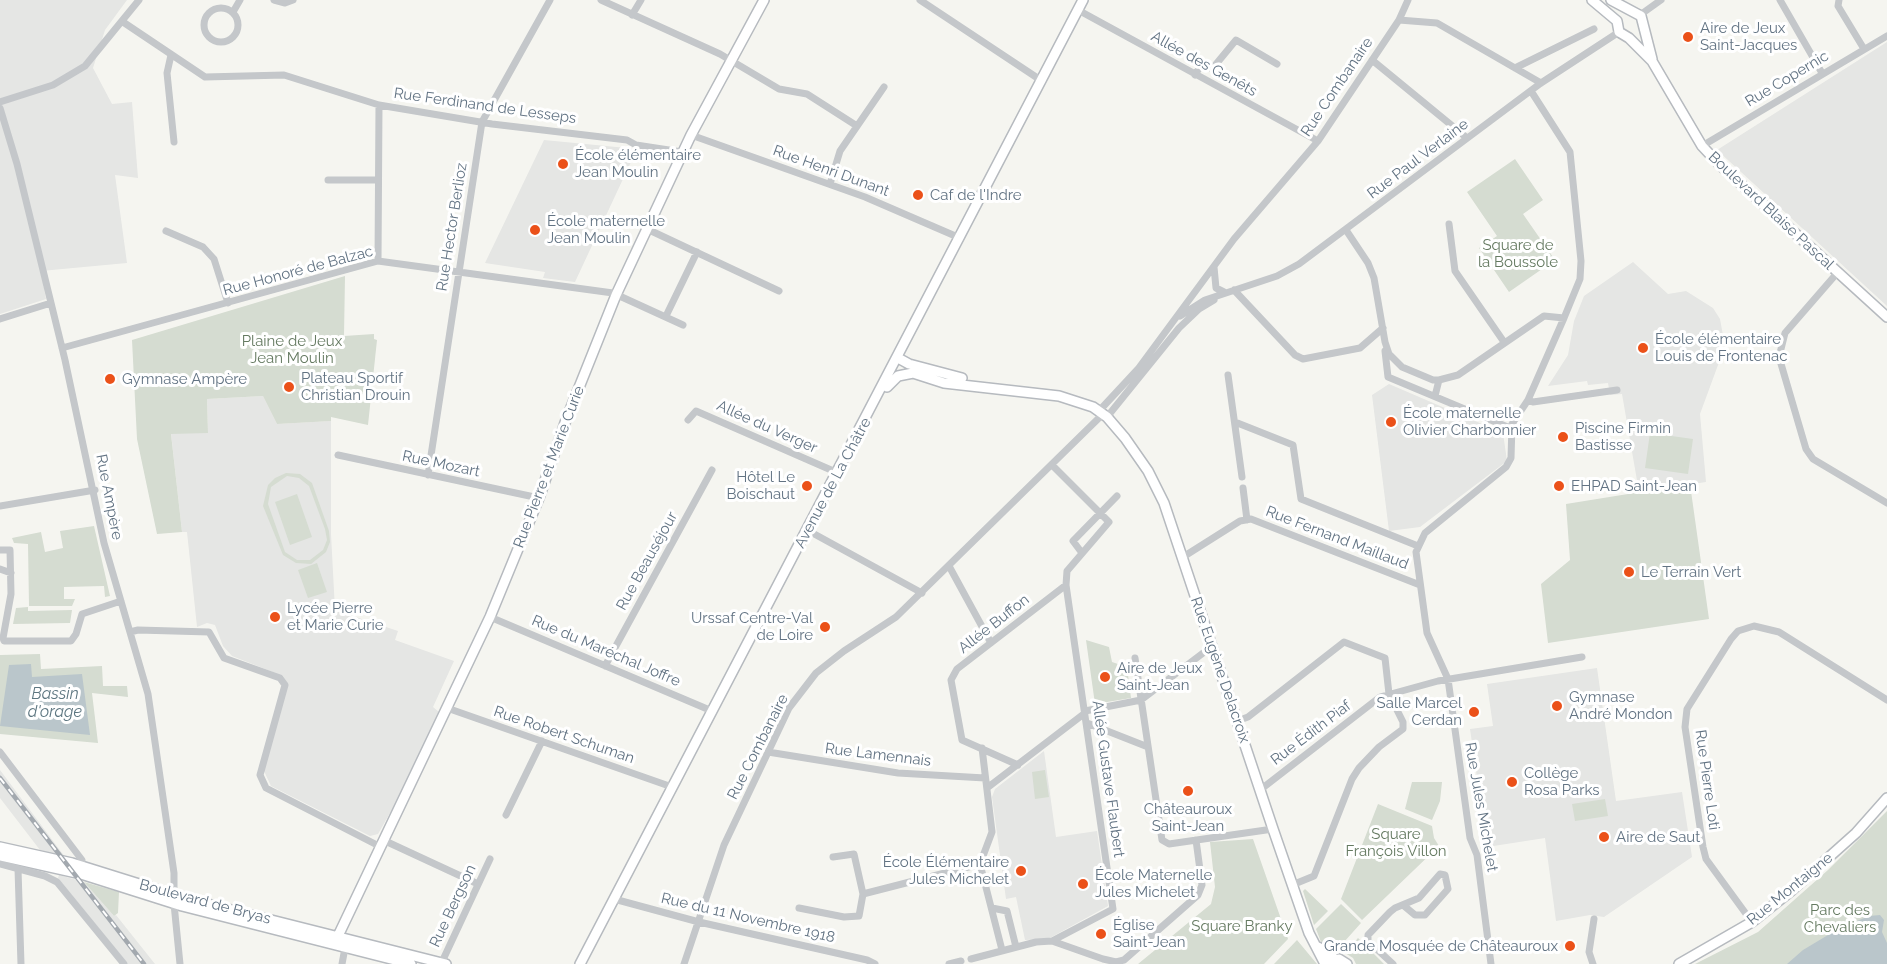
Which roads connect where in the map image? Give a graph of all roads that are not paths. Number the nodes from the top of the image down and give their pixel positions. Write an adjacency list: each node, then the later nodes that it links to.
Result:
1 (139, 0): 24 (street)
2 (240, 0): 19 (street)
3 (274, 0): 4 (street)
4 (293, 0)
5 (550, 0): 46 (street, Rue Hector Berlioz)
6 (601, 0): 20 (street)
7 (641, 0): 20 (street)
8 (764, 0): 32 (street, Rue Pierre et Marie Curie)
9 (920, 0): 39 (street)
10 (1083, 0): 17 (street, Avenue de La Châtre)
11 (1408, 0): 22 (street, Rue Combanaire)
12 (1592, 0): 23 (street)
13 (1611, 0): 18 (street)
14 (1661, 0): 21 (street)
15 (1780, 0): 37 (street)
16 (1839, 0): 30 (street)
17 (1078, 10): 38 (street, Allée des Genêts); 39 (street, Avenue de La Châtre)
18 (1629, 10): 21 (street); 23 (street)
19 (232, 12): 19 (street)
20 (633, 15): 32 (street)
21 (1640, 15): 26 (street, Boulevard Blaise Pascal)
22 (1399, 20): 33 (street, Rue Combanaire); 36 (street)
23 (1617, 21): 27 (street)
24 (123, 22): 31 (street, Rue Ferdinand de Lesseps); 43 (street)
25 (1594, 28): 36 (street)
26 (1643, 28): 29 (street); 34 (street, Boulevard Blaise Pascal)
27 (1619, 32): 29 (street, Boulevard Blaise Pascal); 40 (street, Rue Paul Verlaine)
28 (1887, 36): 30 (street, Rue Copernic)
29 (1629, 38): 34 (street, Boulevard Blaise Pascal)
30 (1864, 49): 37 (street, Rue Copernic)
31 (171, 55): 44 (street, Rue Ferdinand de Lesseps); 51 (street)
32 (729, 60): 47 (street); 48 (street, Rue Pierre et Marie Curie)
33 (1372, 60): 49 (street); 50 (street, Rue Combanaire)
34 (1652, 61): 52 (street, Boulevard Blaise Pascal)
35 (1277, 64): 38 (street)
36 (1515, 68): 40 (street)
37 (1822, 73): 52 (street, Rue Copernic)
38 (1194, 75): 50 (street, Allée des Genêts)
39 (1042, 81): 61 (street, Avenue de La Châtre)
40 (1541, 83): 42 (street, Rue Paul Verlaine)
41 (884, 87): 47 (street)
42 (1531, 91): 49 (street, Rue Paul Verlaine); 74 (street)
43 (0, 102)
44 (379, 105): 46 (street, Rue Ferdinand de Lesseps); 55 (street)
45 (0, 108): 70 (street, Rue Ampère)
46 (482, 122): 53 (street, Rue Ferdinand de Lesseps); 65 (street, Rue Hector Berlioz)
47 (857, 126): 56 (street)
48 (691, 135): 53 (street, Rue Pierre et Marie Curie); 56 (street, Rue Henri Dunant)
49 (1467, 138): 59 (street, Rue Paul Verlaine)
50 (1318, 141): 64 (street, Rue Combanaire)
51 (174, 142)
52 (1702, 146): 66 (street, Boulevard Blaise Pascal)
53 (682, 152): 58 (street, Rue Pierre et Marie Curie)
54 (328, 180): 55 (street)
55 (378, 180): 63 (street)
56 (830, 184): 61 (street, Rue Henri Dunant)
57 (1449, 224): 80 (street)
58 (647, 229): 62 (street); 69 (street, Rue Pierre et Marie Curie)
59 (1346, 230): 68 (street, Rue Paul Verlaine); 78 (street)
60 (166, 231): 71 (street)
61 (960, 238): 81 (street, Avenue de La Châtre)
62 (698, 252): 67 (street); 72 (street)
63 (378, 261): 65 (street, Rue Honoré de Balzac); 71 (street, Rue Honoré de Balzac)
64 (1214, 266): 68 (street); 76 (street, Rue Combanaire)
65 (458, 272): 69 (street, Rue Honoré de Balzac); 101 (street, Rue Hector Berlioz)
66 (1838, 272): 73 (street, Boulevard Blaise Pascal); 107 (street)
67 (779, 291)
68 (1230, 291): 76 (street, Rue Combanaire); 78 (street); 93 (street, Rue Combanaire)
69 (616, 295): 72 (street, Rue Honoré de Balzac); 106 (street, Rue Pierre et Marie Curie)
70 (51, 303): 75 (street); 82 (street, Rue Ampère)
71 (228, 303): 82 (street, Rue Honoré de Balzac)
72 (666, 316): 77 (street, Rue Honoré de Balzac)
73 (1887, 317)
74 (1564, 318): 80 (street); 91 (street)
75 (0, 319)
76 (1173, 321): 93 (street, Rue Combanaire)
77 (683, 325)
78 (1383, 328): 79 (street)
79 (1385, 342): 87 (street); 90 (street)
80 (1504, 342): 87 (street)
81 (904, 345): 83 (street, Avenue de La Châtre); 84 (street)
82 (62, 348): 104 (street, Rue Ampère)
83 (898, 358): 84 (street); 88 (street, Avenue de La Châtre)
84 (912, 364): 85 (street); 92 (street)
85 (916, 374): 88 (street); 92 (street)
86 (1228, 375): 95 (street)
87 (1439, 380): 90 (street)
88 (882, 389): 100 (street, Avenue de La Châtre)
89 (1617, 390): 91 (street)
90 (1435, 396): 96 (street)
91 (1528, 400): 96 (street)
92 (1085, 404): 93 (street)
93 (1103, 414): 98 (street, Rue Combanaire); 115 (street, Rue Eugène Delacroix)
94 (688, 420): 100 (street, Allée du Verger)
95 (1235, 422): 102 (street); 112 (street)
96 (1510, 428): 112 (street)
97 (338, 455): 101 (street, Rue Mozart)
98 (1052, 465): 109 (street); 116 (street, Rue Combanaire)
99 (712, 470): 129 (street, Rue Beauséjour)
100 (838, 473): 111 (street, Avenue de La Châtre)
101 (428, 475): 106 (street, Rue Mozart)
102 (1242, 477)
103 (1243, 488): 110 (street)
104 (95, 490): 108 (street); 122 (street, Rue Ampère)
105 (1117, 496): 109 (street)
106 (539, 498): 123 (street, Rue Pierre et Marie Curie)
107 (1887, 503)
108 (0, 506)
109 (1100, 511): 114 (street); 114 (street)
110 (1247, 520): 115 (street, Rue Fernand Maillaud); 120 (street, Rue Fernand Maillaud)
111 (807, 530): 121 (street); 135 (street, Avenue de La Châtre)
112 (1418, 546): 120 (street, Rue Jules Michelet)
113 (0, 550): 118 (street)
114 (1082, 554): 119 (street)
115 (1183, 557): 126 (street, Rue Eugène Delacroix)
116 (950, 566): 121 (street, Rue Combanaire); 125 (street)
117 (0, 569): 118 (street)
118 (11, 573): 122 (street)
119 (1066, 585): 125 (street, Allée Buffon); 136 (street, Allée Gustave Flaubert)
120 (1420, 585): 130 (street, Rue Jules Michelet)
121 (922, 593): 143 (street, Rue Combanaire)
122 (120, 601): 124 (street, Rue Ampère)
123 (490, 617): 129 (street, Rue du Maréchal Joffre); 134 (street, Rue Pierre et Marie Curie)
124 (130, 632): 153 (street); 165 (street, Rue Ampère)
125 (991, 643): 141 (street, Allée Buffon)
126 (1211, 647): 132 (street); 137 (street, Rue Eugène Delacroix)
127 (1582, 657): 130 (street, Rue Édith Piaf)
128 (1135, 658): 132 (street)
129 (605, 666): 135 (street, Rue du Maréchal Joffre)
130 (1448, 679): 131 (street, Rue Édith Piaf); 193 (street, Rue Jules Michelet)
131 (1389, 694): 137 (street); 148 (street, Rue Édith Piaf); 163 (street)
132 (1141, 700): 136 (street); 140 (street)
133 (1887, 700): 172 (street, Rue Pierre Loti)
134 (447, 708): 139 (street, Rue Robert Schuman); 153 (street, Rue Pierre et Marie Curie)
135 (712, 711): 146 (street, Avenue de La Châtre)
136 (1085, 712): 138 (street, Allée Gustave Flaubert); 144 (street)
137 (1237, 721): 148 (street, Rue Eugène Delacroix)
138 (1087, 723): 140 (street); 174 (street, Allée Gustave Flaubert)
139 (542, 741): 146 (street, Rue Robert Schuman); 150 (street)
140 (1148, 747): 152 (street)
141 (982, 748): 144 (street); 145 (street)
142 (0, 752): 160 (street)
143 (768, 752): 145 (street, Rue Lamennais); 171 (street, Rue Combanaire)
144 (1018, 765): 147 (street)
145 (985, 778): 147 (street)
146 (672, 787): 166 (street, Avenue de La Châtre)
147 (987, 788): 159 (street)
148 (1260, 790): 151 (street, Rue Eugène Delacroix)
149 (1887, 798): 172 (street, Rue Montaigne)
150 (506, 815)
151 (1273, 829): 152 (street); 163 (street, Rue Eugène Delacroix)
152 (1196, 840): 174 (street)
153 (381, 843): 162 (street); 173 (street, Rue Pierre et Marie Curie)
154 (0, 847): 160 (street)
155 (0, 856): 160 (street)
156 (833, 857): 164 (street)
157 (490, 859): 162 (street, Rue Bergson)
158 (0, 864): 161 (street)
159 (980, 864): 164 (street); 169 (street)
160 (78, 868): 165 (street, Boulevard de Bryas)
161 (18, 869): 181 (street); 182 (street)
162 (478, 884): 186 (street, Rue Bergson)
163 (1292, 885): 180 (street, Rue Eugène Delacroix)
164 (863, 894): 168 (street)
165 (174, 899): 173 (street, Boulevard de Bryas); 176 (street, Boulevard de Bryas); 183 (street, Rue Ampère)
166 (614, 899): 171 (street, Rue du 11 Novembre 1918); 187 (street, Avenue de La Châtre)
167 (1403, 905): 167 (street); 192 (street)
168 (800, 908)
169 (992, 908): 175 (street); 177 (street)
170 (1594, 919): 194 (street)
171 (699, 922): 188 (street, Rue Combanaire); 189 (street, Rue du 11 Novembre 1918)
172 (1752, 922): 195 (street, Rue Montaigne)
173 (338, 936): 176 (street); 186 (street, Boulevard de Bryas)
174 (1052, 942): 175 (street)
175 (1016, 947): 177 (street)
176 (345, 948): 184 (street); 185 (street, Boulevard de Bryas)
177 (1002, 950): 178 (street)
178 (971, 959)
179 (961, 961): 190 (street)
180 (1329, 962): 191 (street)
181 (21, 964)
182 (124, 964)
183 (180, 964)
184 (342, 964)
185 (411, 964)
186 (443, 964)
187 (580, 964)
188 (684, 964)
189 (875, 964)
190 (949, 964)
191 (1347, 964)
192 (1393, 964)
193 (1491, 964)
194 (1593, 964)
195 (1679, 964)

